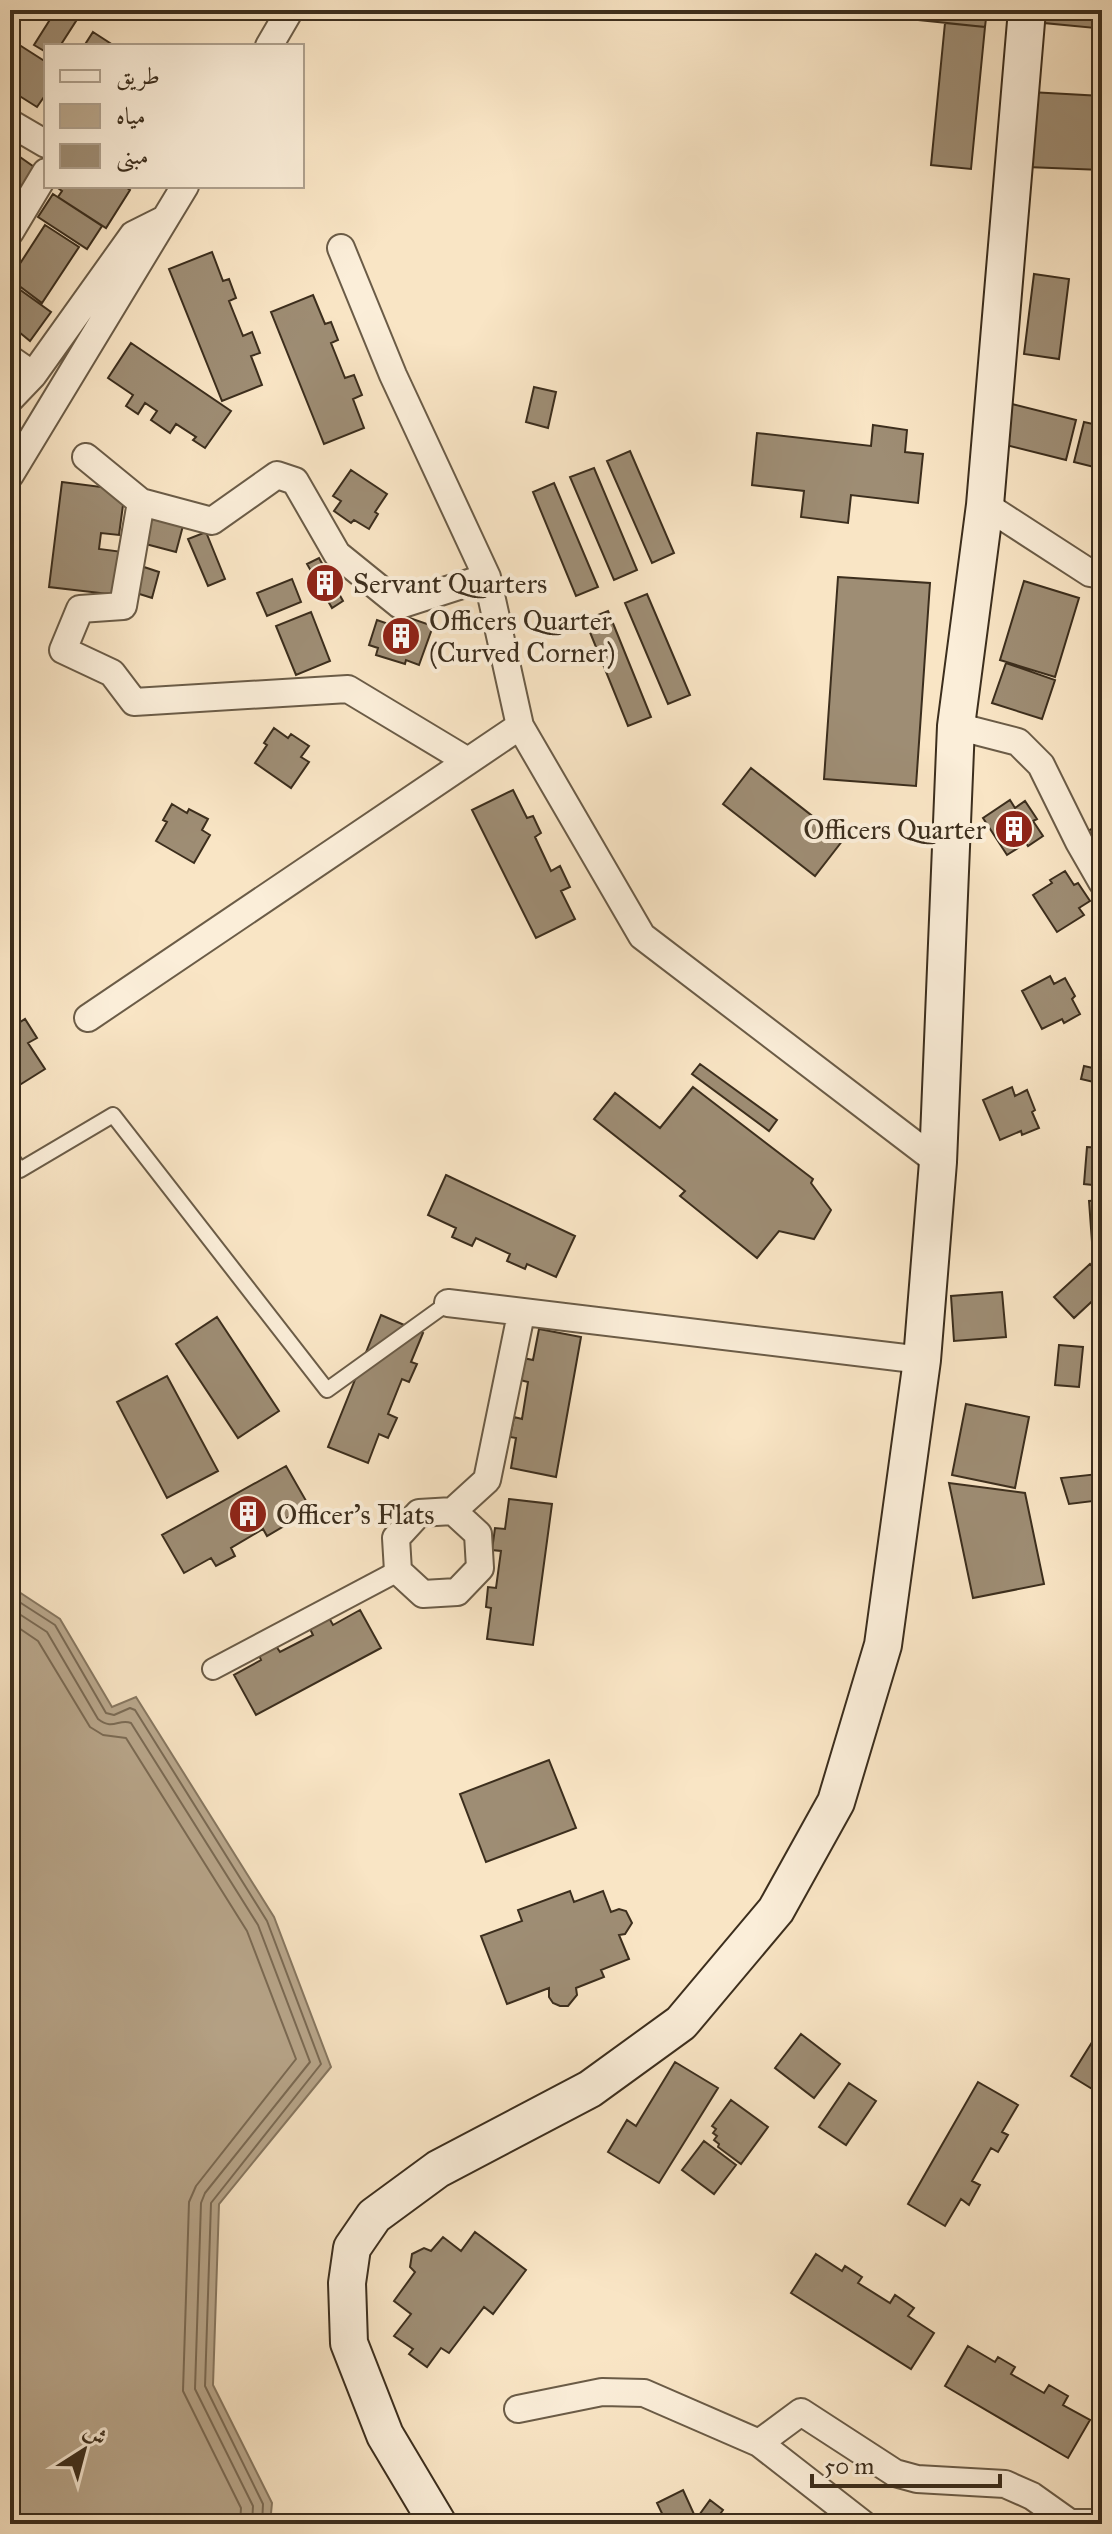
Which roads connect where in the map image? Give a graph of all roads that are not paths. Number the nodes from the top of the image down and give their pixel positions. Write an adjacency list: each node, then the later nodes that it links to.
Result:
1 (290, 10): 3 (street)
2 (1027, 10): 17 (main road)
3 (270, 44)
4 (10, 123): 5 (street)
5 (44, 143)
6 (44, 175): 9 (street)
7 (184, 188): 8 (street)
8 (165, 219): 12 (street); 15 (street)
9 (10, 232)
10 (341, 248): 19 (street)
11 (10, 359): 12 (street)
12 (33, 375): 13 (street)
13 (10, 399)
14 (86, 457): 16 (street)
15 (10, 475)
16 (141, 502): 19 (street); 22 (street)
17 (985, 505): 18 (street); 21 (main road)
18 (1102, 575)
19 (487, 577): 20 (street)
20 (520, 726): 22 (street); 26 (street)
21 (956, 726): 23 (street); 26 (main road)
22 (466, 760): 24 (street)
23 (1102, 882)
24 (88, 1018)
25 (10, 1156): 27 (lane)
26 (938, 1162): 29 (main road)
27 (448, 1303): 28 (street)
28 (521, 1314): 29 (street); 30 (street)
29 (922, 1360): 36 (main road)
30 (453, 1511): 31 (street); 31 (street)
31 (398, 1571): 32 (street)
32 (213, 1669)
33 (518, 2409): 34 (street)
34 (759, 2443): 35 (street); 37 (street)
35 (1102, 2523)
36 (438, 2524)
37 (863, 2524)

